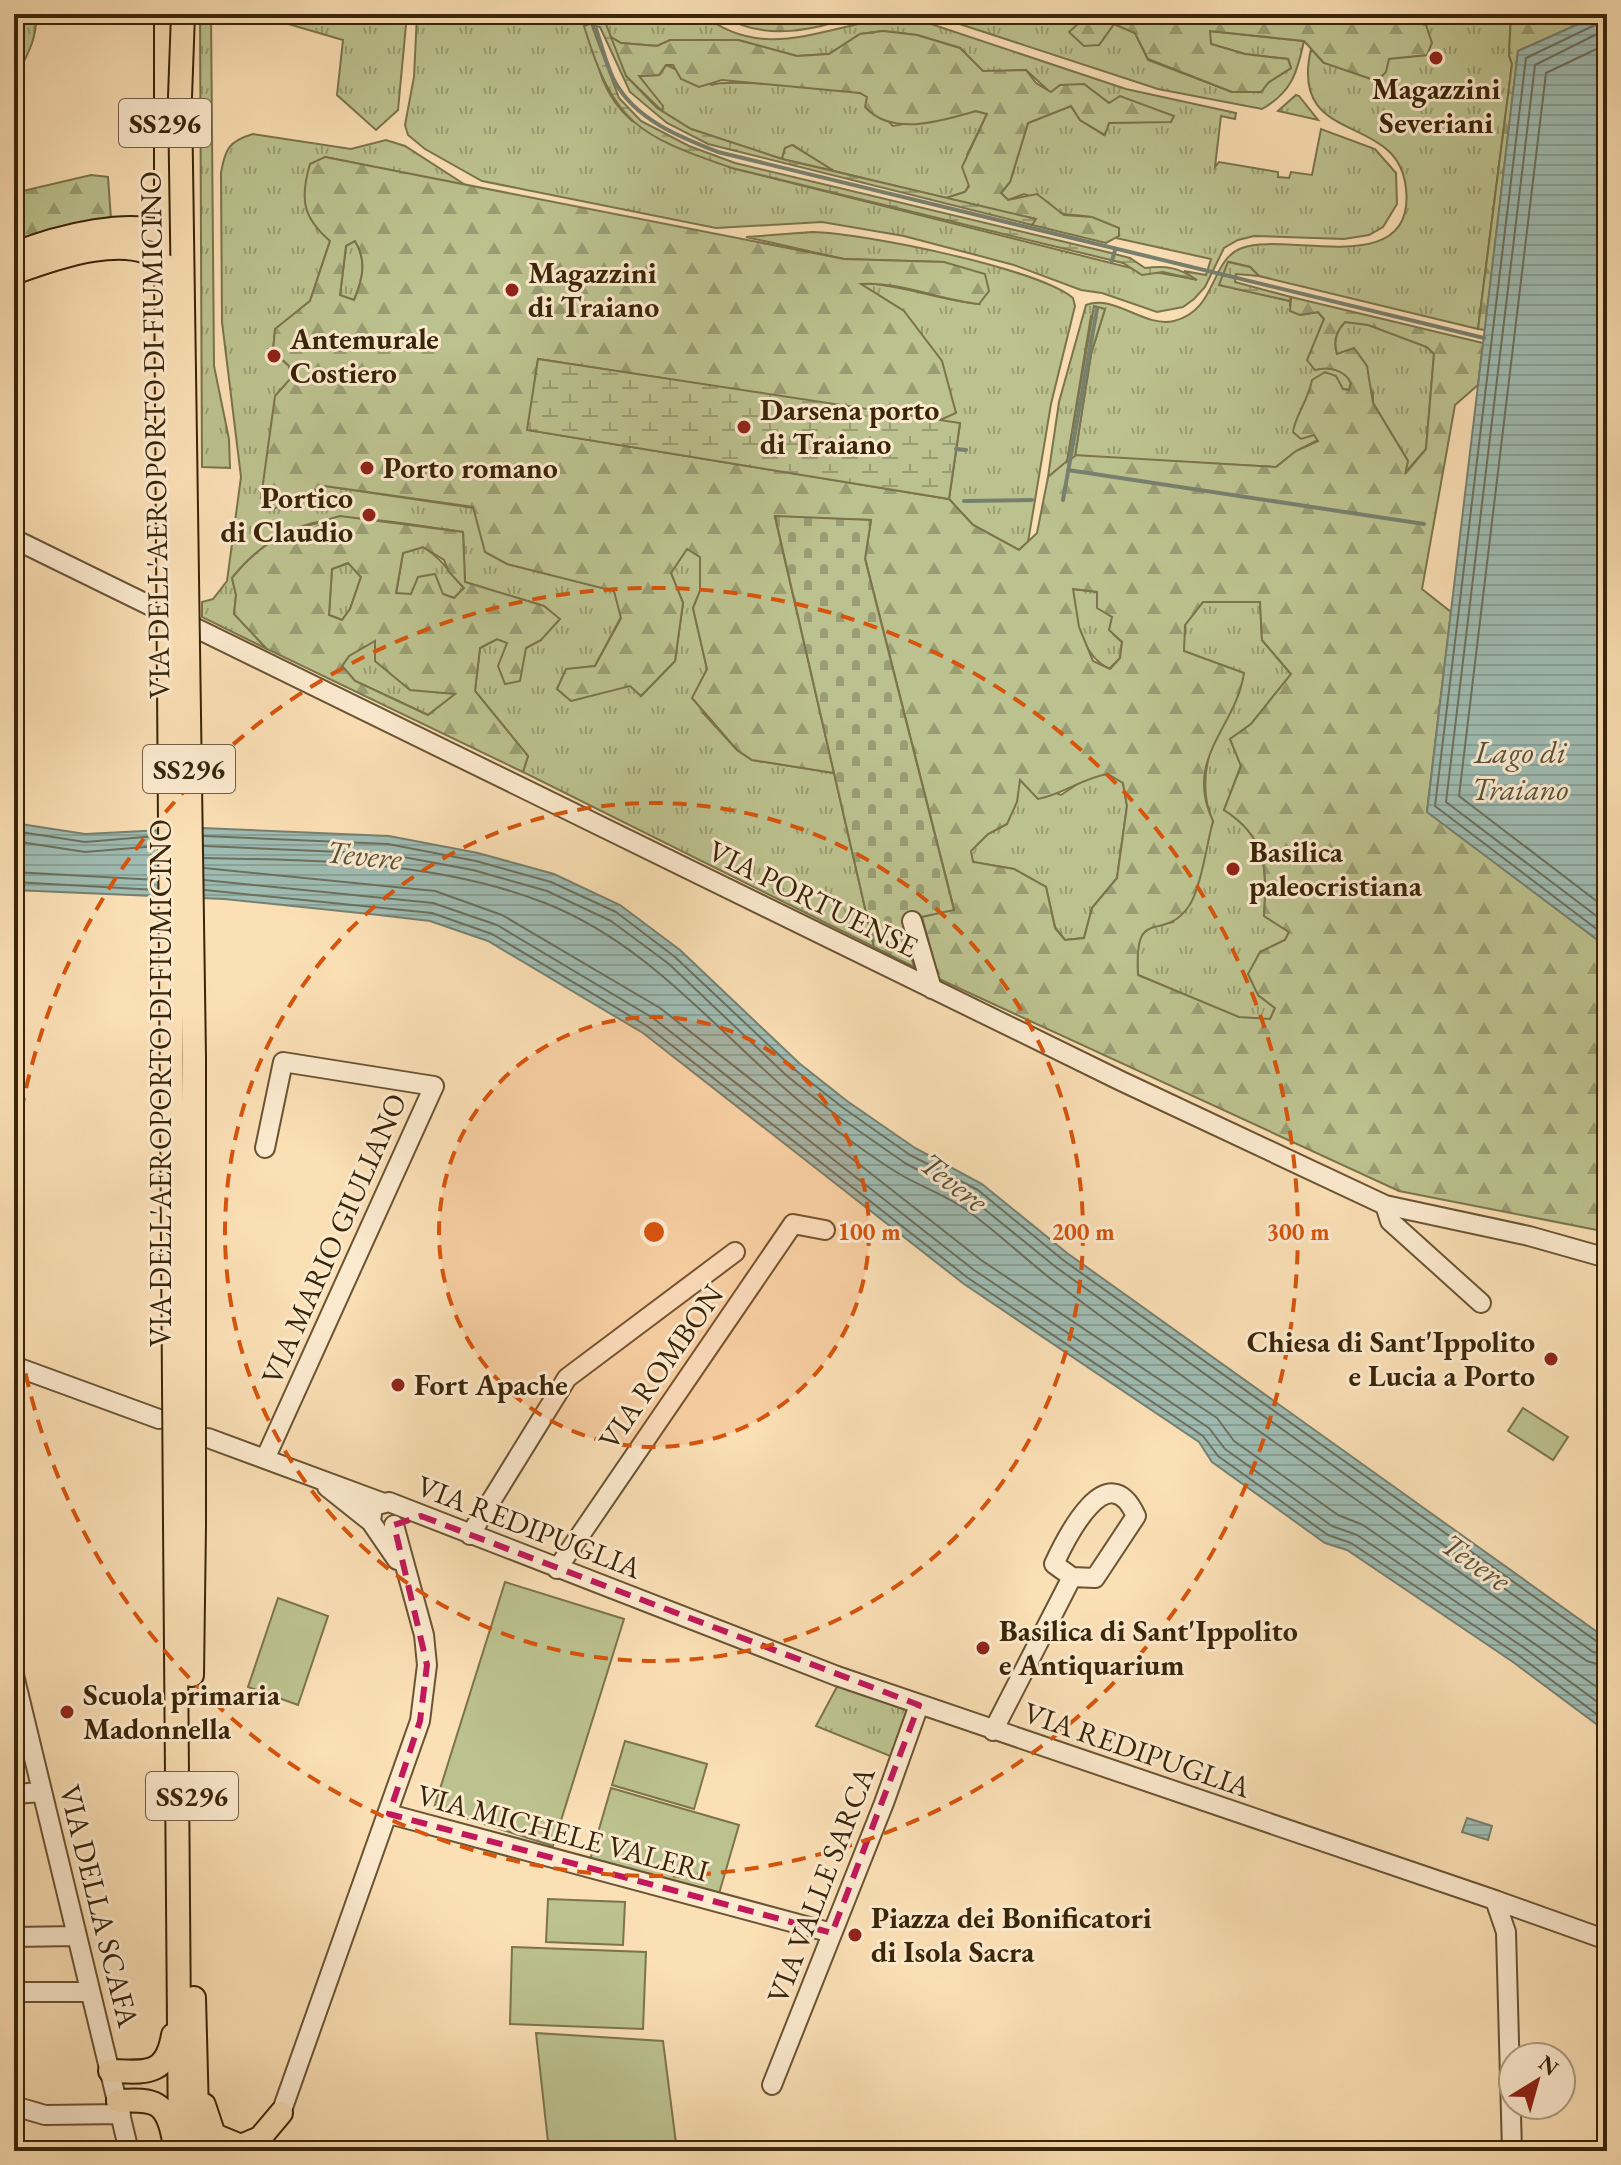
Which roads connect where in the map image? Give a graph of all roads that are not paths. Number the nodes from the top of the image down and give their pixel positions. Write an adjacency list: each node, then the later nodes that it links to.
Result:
1 (166, 14): 3 (main road, VIA DELL'AEROPORTO DI FIUMICINO / SS296)
2 (183, 14): 8 (main road, VIA DELL'AEROPORTO DI FIUMICINO / SS296, bridge)
3 (164, 231): 4 (main road); 6 (main road, VIA DELL'AEROPORTO DI FIUMICINO / SS296); 8 (main road, bridge)
4 (115, 240): 5 (main road); 6 (main road); 7 (main road)
5 (14, 254)
6 (166, 266): 25 (main road, VIA DELL'AEROPORTO DI FIUMICINO / SS296, bridge)
7 (14, 273)
8 (185, 277): 25 (main road, VIA DELL'AEROPORTO DI FIUMICINO / SS296, bridge)
9 (14, 539): 11 (street, VIA PORTUENSE)
10 (912, 921): 11 (street)
11 (932, 989): 13 (street, VIA PORTUENSE)
12 (265, 1148): 21 (street, VIA MARIO GIULIANO)
13 (1385, 1205): 16 (street, VIA PORTUENSE); 17 (street)
14 (825, 1230): 29 (street, VIA ROMBON)
15 (735, 1252): 28 (street)
16 (1607, 1258)
17 (1481, 1303)
18 (14, 1366): 19 (street)
19 (159, 1419)
20 (208, 1438): 21 (street, VIA REDIPUGLIA)
21 (265, 1459): 22 (street, VIA REDIPUGLIA)
22 (313, 1477): 23 (street, VIA REDIPUGLIA); 26 (street)
23 (386, 1503): 24 (street, VIA REDIPUGLIA); 26 (street); 27 (street)
24 (421, 1516): 27 (street); 28 (street, VIA REDIPUGLIA)
25 (185, 1524): 46 (main road, VIA DELL'AEROPORTO DI FIUMICINO / SS296); 47 (main road, VIA DELL'AEROPORTO DI FIUMICINO / SS296)
26 (372, 1524): 27 (street); 30 (street)
27 (395, 1525): 30 (street)
28 (470, 1535): 29 (street, VIA REDIPUGLIA)
29 (557, 1569): 33 (street, VIA REDIPUGLIA)
30 (407, 1576): 38 (street)
31 (1072, 1577): 31 (street); 34 (street)
32 (14, 1675): 35 (street, VIA DELLA SCAFA)
33 (919, 1705): 34 (street, VIA REDIPUGLIA); 40 (street, VIA VALLE SARCA)
34 (993, 1731): 39 (street, VIA REDIPUGLIA)
35 (23, 1750): 36 (street, VIA DELLA SCAFA)
36 (42, 1792): 37 (street); 41 (street, VIA DELLA SCAFA)
37 (14, 1794)
38 (389, 1814): 40 (street, VIA MICHELE VALERI); 52 (street)
39 (1495, 1900): 43 (street, VIA REDIPUGLIA); 57 (street)
40 (832, 1933): 49 (street, VIA VALLE SARCA)
41 (76, 1936): 42 (street); 45 (street, VIA DELLA SCAFA)
42 (14, 1937)
43 (1607, 1940)
44 (14, 1992): 45 (street)
45 (90, 1992): 48 (street, VIA DELLA SCAFA)
46 (179, 1994): 48 (main road); 54 (main road, VIA DELL'AEROPORTO DI FIUMICINO / SS296)
47 (196, 2067): 52 (main road); 55 (main road, VIA DELL'AEROPORTO DI FIUMICINO / SS296)
48 (110, 2071): 51 (street, VIA DELLA SCAFA)
49 (772, 2085)
50 (14, 2106): 51 (street)
51 (119, 2108): 53 (street, VIA DELLA SCAFA); 54 (main road)
52 (281, 2113): 56 (main road)
53 (129, 2151)
54 (178, 2151)
55 (198, 2151)
56 (267, 2151)
57 (1512, 2151)

